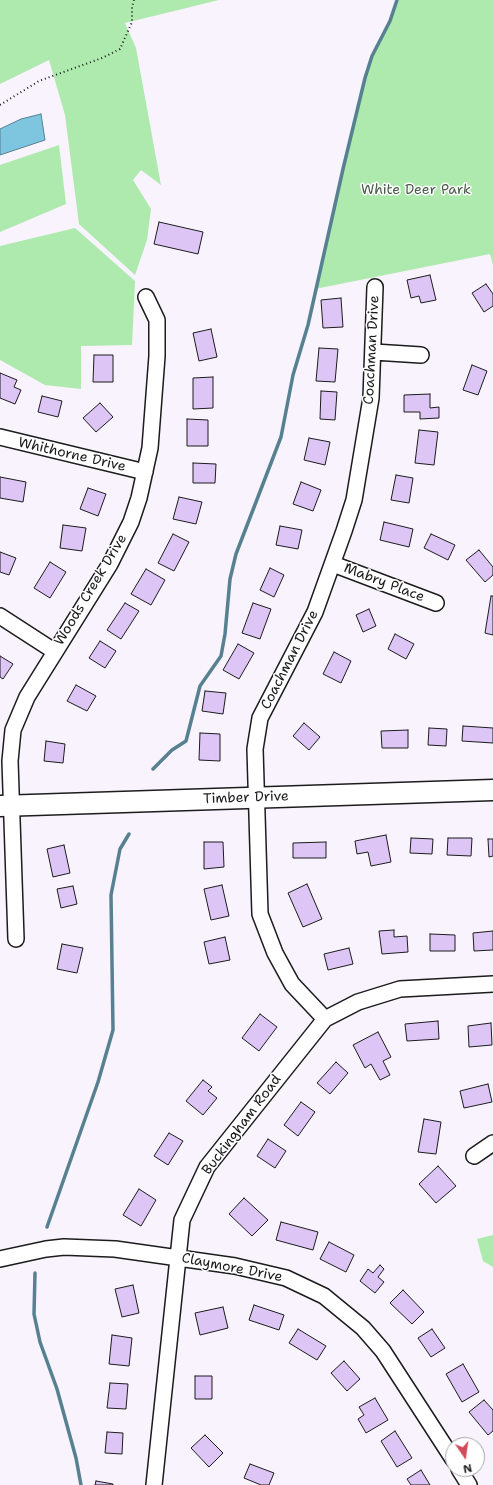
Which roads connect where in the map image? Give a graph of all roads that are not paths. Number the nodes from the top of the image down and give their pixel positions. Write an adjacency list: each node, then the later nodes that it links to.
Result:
1 (376, 287): 3 (street, Coachman Drive)
2 (146, 297): 6 (street, Woods Creek Drive)
3 (374, 352): 4 (street); 7 (street, Coachman Drive)
4 (421, 355)
5 (0, 437): 6 (street, Whithorne Drive)
6 (145, 472): 10 (street, Woods Creek Drive)
7 (333, 564): 8 (street, Mabry Place); 12 (street, Coachman Drive)
8 (436, 603)
9 (0, 616): 10 (street)
10 (54, 651): 13 (street, Woods Creek Drive)
11 (493, 790): 12 (main road, Timber Drive)
12 (257, 797): 13 (main road, Timber Drive); 16 (street, Coachman Drive)
13 (6, 806): 14 (street, Woods Creek Drive)
14 (16, 939)
15 (493, 984): 16 (street, Buckingham Road)
16 (326, 1019): 19 (street, Buckingham Road)
17 (493, 1143): 18 (street)
18 (474, 1156)
19 (178, 1257): 20 (street, Claymore Drive); 21 (street, Claymore Drive); 22 (street, Buckingham Road)
20 (0, 1259)
21 (445, 1447)
22 (154, 1485)

